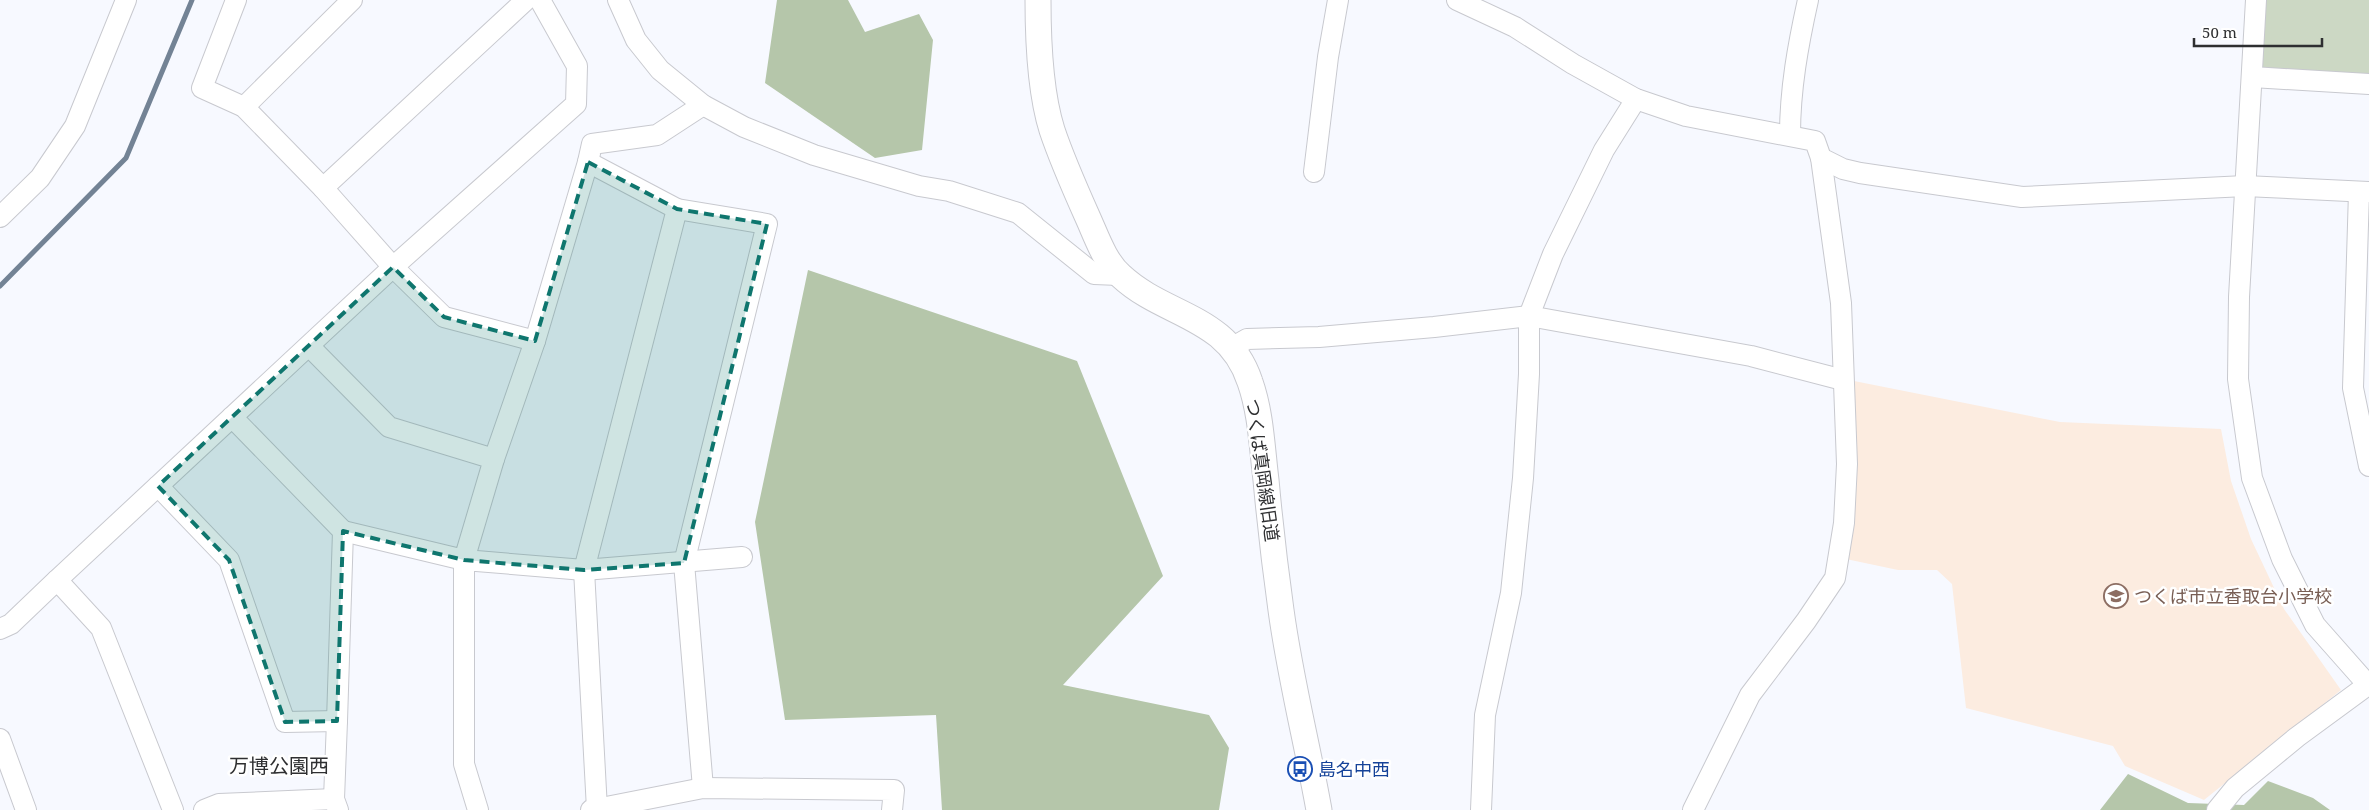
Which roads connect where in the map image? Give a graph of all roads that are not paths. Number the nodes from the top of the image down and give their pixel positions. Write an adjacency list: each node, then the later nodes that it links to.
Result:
1 (126, 0): 25 (street)
2 (236, 0): 16 (street)
3 (352, 0): 16 (street)
4 (526, 0): 22 (street)
5 (540, 0): 26 (street)
6 (618, 0): 15 (street)
7 (1038, 0): 27 (main road, つくば真岡線旧道)
8 (1338, 0): 20 (street)
9 (1457, 0): 14 (street)
10 (1808, 0): 17 (street)
11 (2256, 0): 12 (street)
12 (2252, 77): 13 (street); 21 (street)
13 (2369, 84)
14 (1636, 99): 17 (street); 29 (street)
15 (703, 105): 19 (street); 27 (street)
16 (244, 107): 22 (street)
17 (1790, 135): 18 (street)
18 (1821, 158): 21 (street); 33 (street)
19 (588, 162): 24 (street); 30 (street)
20 (1314, 172)
21 (2245, 186): 23 (street); 46 (street)
22 (323, 188): 26 (street)
23 (2364, 192): 28 (street)
24 (677, 210): 42 (street); 43 (street)
25 (0, 217)
26 (393, 267): 30 (street); 31 (street)
27 (1120, 275): 32 (main road, つくば真岡線旧道)
28 (2362, 291): 34 (street)
29 (1529, 316): 32 (street); 33 (street); 58 (street)
30 (534, 341): 36 (street)
31 (309, 346): 35 (street); 36 (street)
32 (1233, 347): 57 (main road, つくば真岡線旧道)
33 (1843, 380): 59 (street)
34 (2362, 401): 37 (street)
35 (232, 417): 38 (street); 39 (street)
36 (494, 460): 41 (street)
37 (2369, 466)
38 (158, 486): 44 (street); 47 (street)
39 (342, 531): 41 (street); 47 (street)
40 (742, 557): 42 (street)
41 (464, 560): 43 (street); 55 (street)
42 (684, 563): 43 (street); 49 (street)
43 (584, 570): 51 (street)
44 (57, 580): 45 (street); 53 (street)
45 (0, 629)
46 (2369, 685): 60 (street)
47 (337, 721): 50 (street)
48 (0, 739): 52 (street)
49 (703, 788): 51 (street); 56 (street)
50 (336, 805): 54 (street)
51 (594, 809)
52 (26, 810)
53 (172, 810)
54 (204, 810)
55 (478, 810)
56 (892, 810)
57 (1319, 810)
58 (1482, 810)
59 (1694, 810)
60 (2216, 810)

